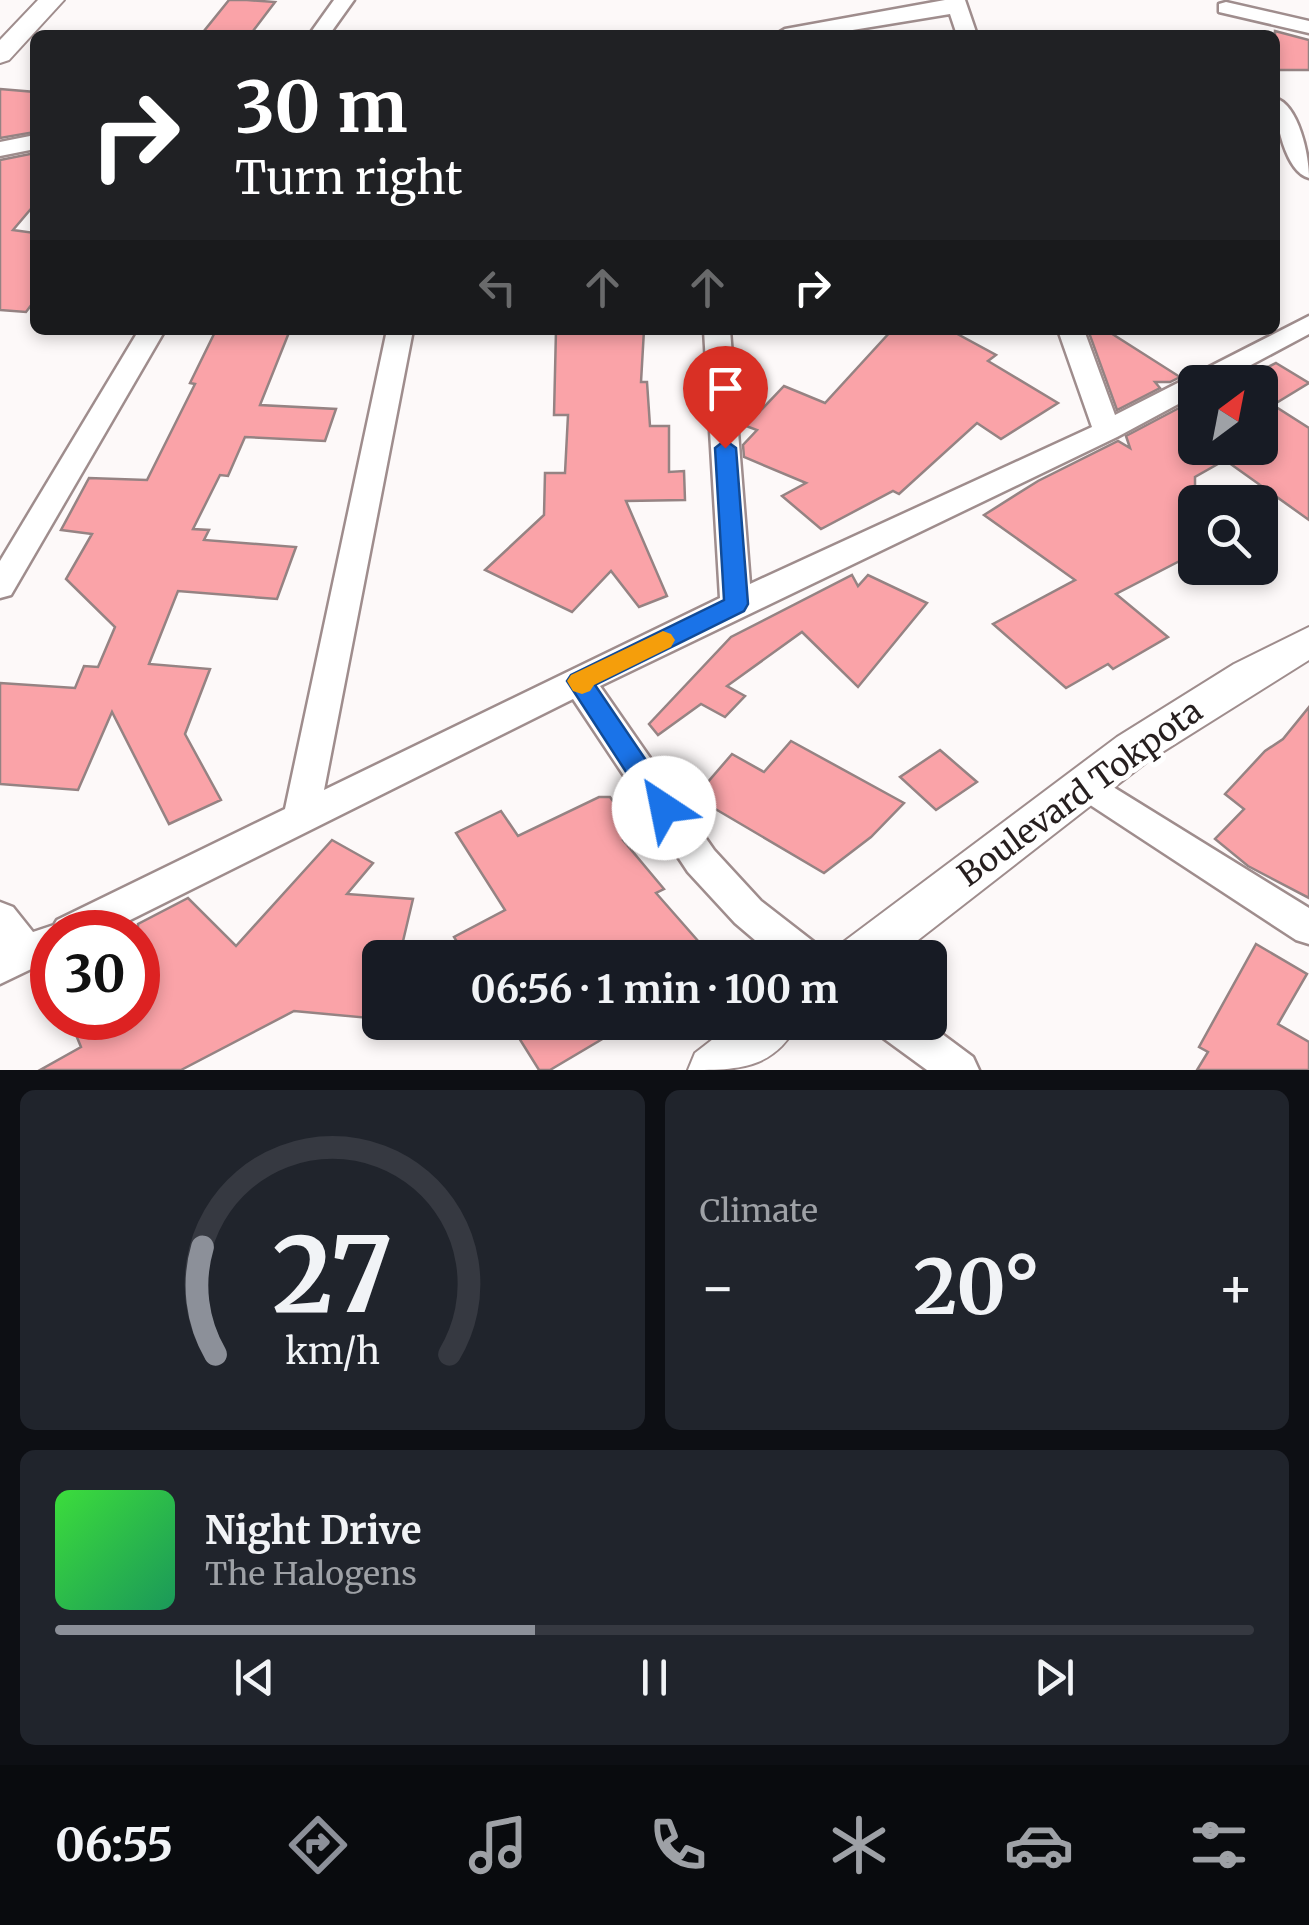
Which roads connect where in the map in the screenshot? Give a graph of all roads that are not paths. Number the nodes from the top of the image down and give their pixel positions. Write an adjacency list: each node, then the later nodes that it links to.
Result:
1 (52, 0): 10 (street)
2 (344, 0): 6 (street)
3 (956, 3): 7 (street); 8 (street)
4 (1224, 4): 5 (street); 9 (street)
5 (1309, 28)
6 (323, 30)
7 (812, 30)
8 (965, 30)
9 (1237, 30)
10 (0, 55)
11 (1280, 114): 14 (street)
12 (30, 143): 13 (street)
13 (0, 148)
14 (1309, 170)
15 (1309, 324): 20 (street)
16 (149, 335): 23 (street)
17 (399, 335): 28 (street)
18 (717, 335): 24 (street)
19 (1073, 335): 22 (street)
20 (1232, 365)
21 (1178, 394): 22 (street)
22 (1107, 431): 24 (street)
23 (0, 588)
24 (736, 604): 26 (street)
25 (1309, 642): 27 (street, Boulevard Tokpota)
26 (580, 681): 28 (street); 32 (street)
27 (1084, 783): 31 (street); 33 (street, Boulevard Tokpota)
28 (301, 819): 29 (street)
29 (115, 910)
30 (0, 918): 34 (street)
31 (1309, 928)
32 (783, 940)
33 (882, 940)
34 (27, 954)
35 (751, 1040): 37 (street)
36 (918, 1040): 38 (street)
37 (713, 1070)
38 (959, 1070)

